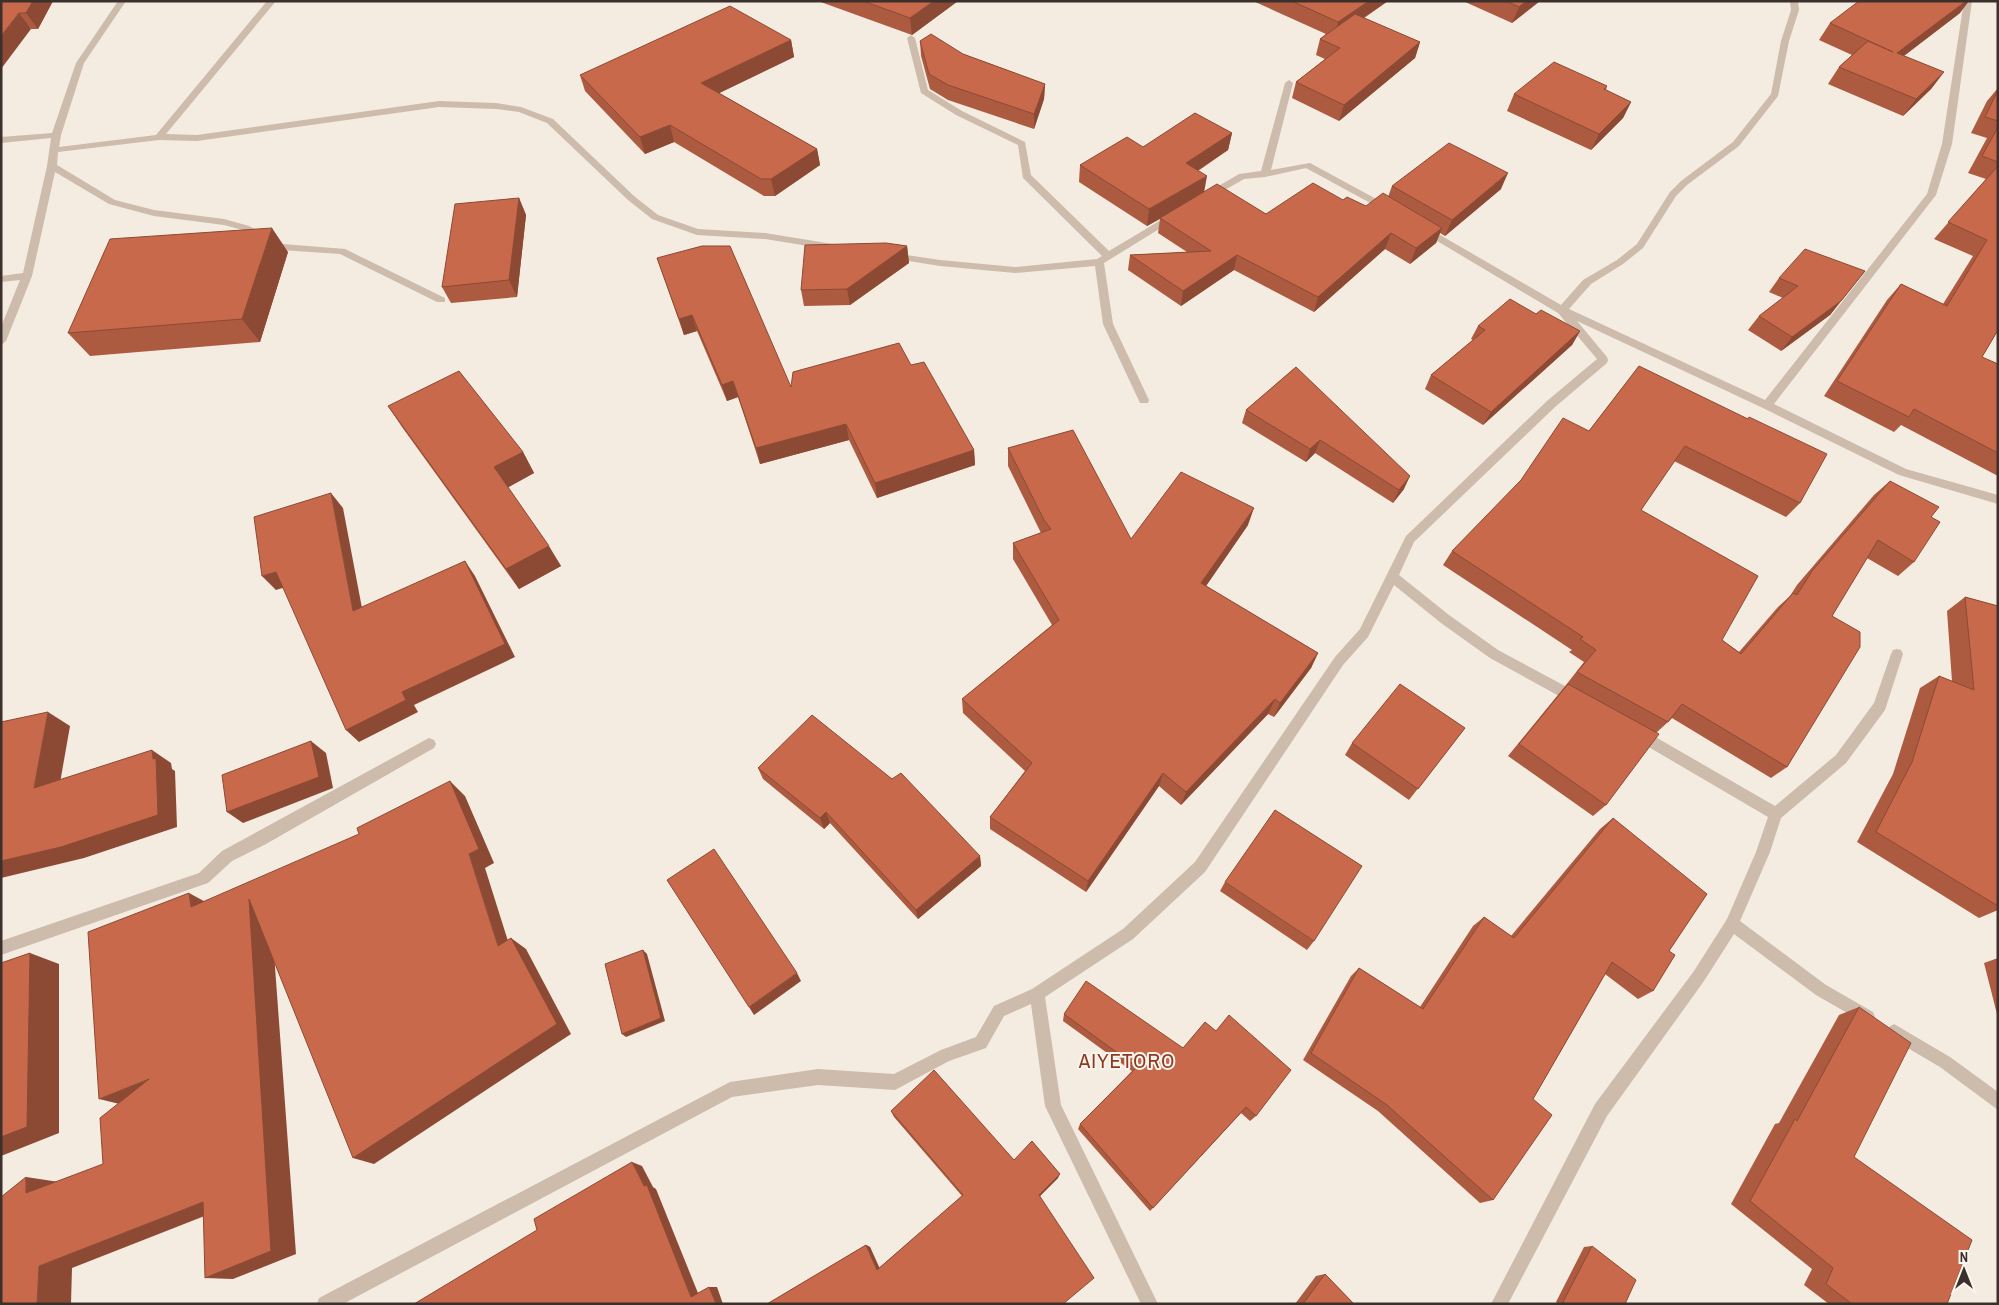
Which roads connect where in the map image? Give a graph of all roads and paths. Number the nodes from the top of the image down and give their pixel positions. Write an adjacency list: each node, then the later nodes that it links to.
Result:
1 (122, 1): 7 (street)
2 (272, 1): 8 (street)
3 (1794, 1): 23 (street)
4 (1968, 1): 26 (street)
5 (911, 38): 19 (street)
6 (1289, 83): 12 (street)
7 (56, 135): 9 (street); 10 (street)
8 (159, 137): 10 (street); 17 (street)
9 (1, 140)
10 (55, 150): 11 (street)
11 (52, 166): 20 (street); 22 (street)
12 (1265, 174): 13 (street); 15 (street)
13 (1202, 200)
14 (1186, 209): 19 (street)
15 (1396, 213)
16 (1413, 223): 23 (street)
17 (846, 248)
18 (883, 254): 19 (street)
19 (1104, 259): 25 (street)
20 (27, 276): 21 (street); 24 (street)
21 (1, 279)
22 (441, 300)
23 (1562, 310): 26 (street); 28 (street)
24 (1, 341)
25 (1144, 400)
26 (1767, 404): 27 (street)
27 (1998, 500)
28 (1393, 577): 30 (street); 36 (street)
29 (1897, 654): 33 (street)
30 (1586, 704)
31 (1628, 727): 33 (street)
32 (429, 744): 35 (street)
33 (1776, 814): 34 (street)
34 (1732, 924): 37 (street); 40 (street)
35 (1, 948)
36 (1037, 994): 38 (street); 39 (street)
37 (1998, 1102)
38 (325, 1304)
39 (1150, 1304)
40 (1499, 1304)

